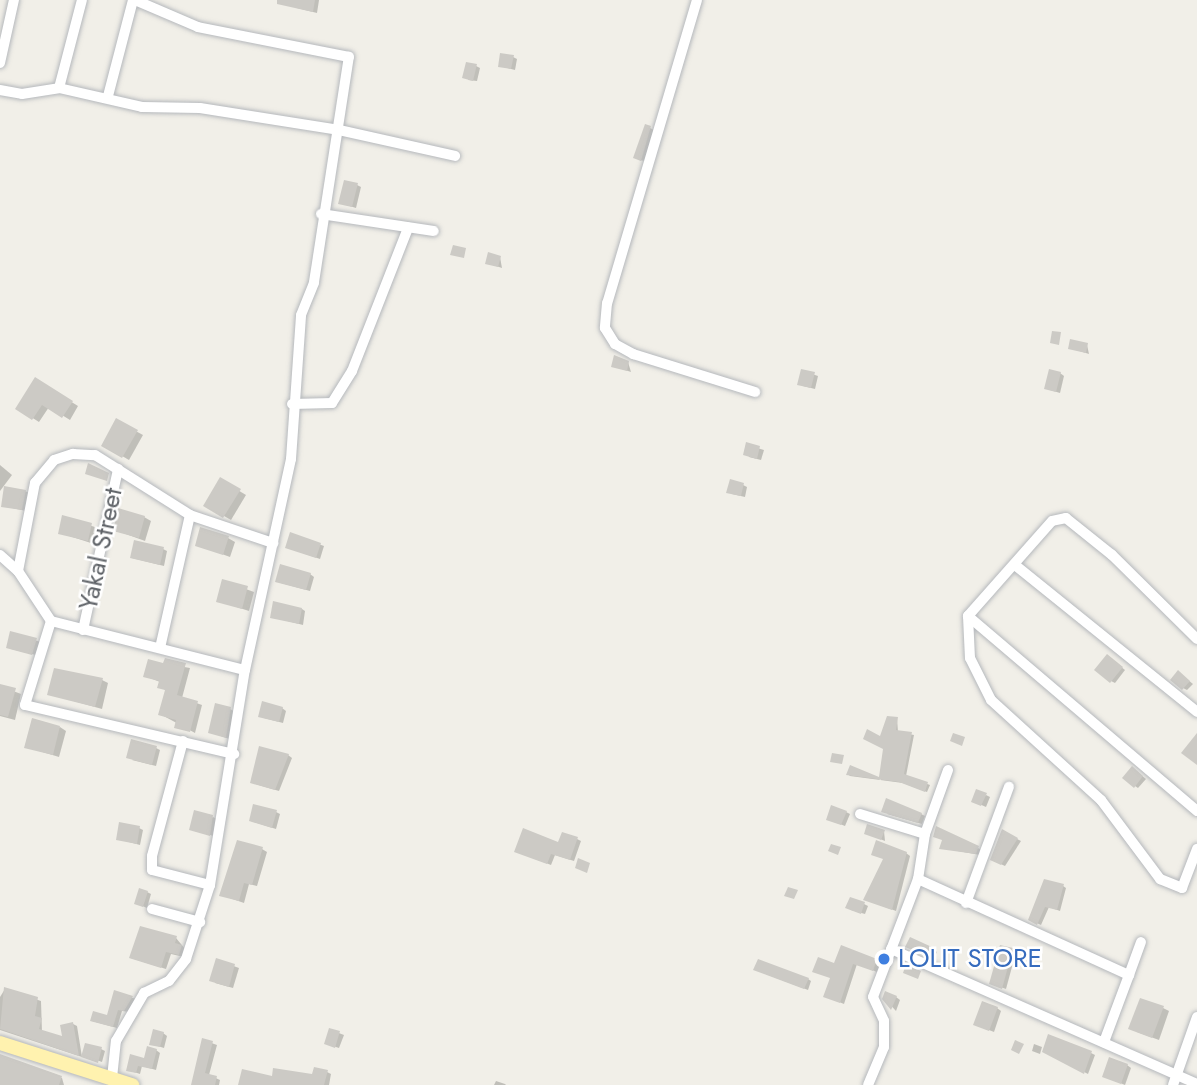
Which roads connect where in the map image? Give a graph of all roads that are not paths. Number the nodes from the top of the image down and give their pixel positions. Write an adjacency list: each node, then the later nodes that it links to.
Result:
1 (14, 0): 5 (street)
2 (82, 0): 6 (street)
3 (134, 0): 8 (street); 9 (street)
4 (698, 0): 14 (street)
5 (0, 63)
6 (59, 88): 7 (street); 8 (street)
7 (0, 90)
8 (108, 96): 9 (street)
9 (339, 130): 10 (street); 11 (street)
10 (455, 156)
11 (321, 214): 12 (street); 15 (street)
12 (408, 228): 13 (street); 15 (street)
13 (434, 231)
14 (755, 391)
15 (292, 404): 18 (street)
16 (118, 469): 17 (street); 21 (street); 24 (street, Yakal Street)
17 (190, 515): 18 (street); 26 (street)
18 (273, 543): 27 (street)
19 (0, 555): 21 (street)
20 (1015, 565): 22 (street); 25 (street); 28 (street)
21 (18, 571): 23 (street)
22 (968, 616): 33 (street); 36 (street)
23 (51, 621): 24 (street); 29 (street)
24 (83, 630): 26 (street)
25 (1197, 639)
26 (160, 648): 27 (street)
27 (245, 670): 30 (street)
28 (1197, 712)
29 (183, 740): 30 (street); 38 (street)
30 (234, 754): 38 (street)
31 (948, 770): 35 (street)
32 (1009, 787): 39 (street)
33 (1197, 811)
34 (860, 814): 35 (street)
35 (925, 834): 37 (street)
36 (1197, 849)
37 (918, 879): 39 (street); 43 (street)
38 (210, 886): 41 (street)
39 (966, 903): 44 (street)
40 (152, 909): 41 (street)
41 (200, 922): 48 (street)
42 (1141, 942): 44 (street)
43 (891, 949): 46 (street); 52 (street)
44 (1129, 975): 46 (street)
45 (1197, 1017): 49 (street)
46 (1104, 1042): 49 (street)
47 (0, 1043): 48 (main road)
48 (112, 1078): 51 (main road)
49 (1176, 1080): 50 (street)
50 (1197, 1084)
51 (132, 1085)
52 (868, 1085)

